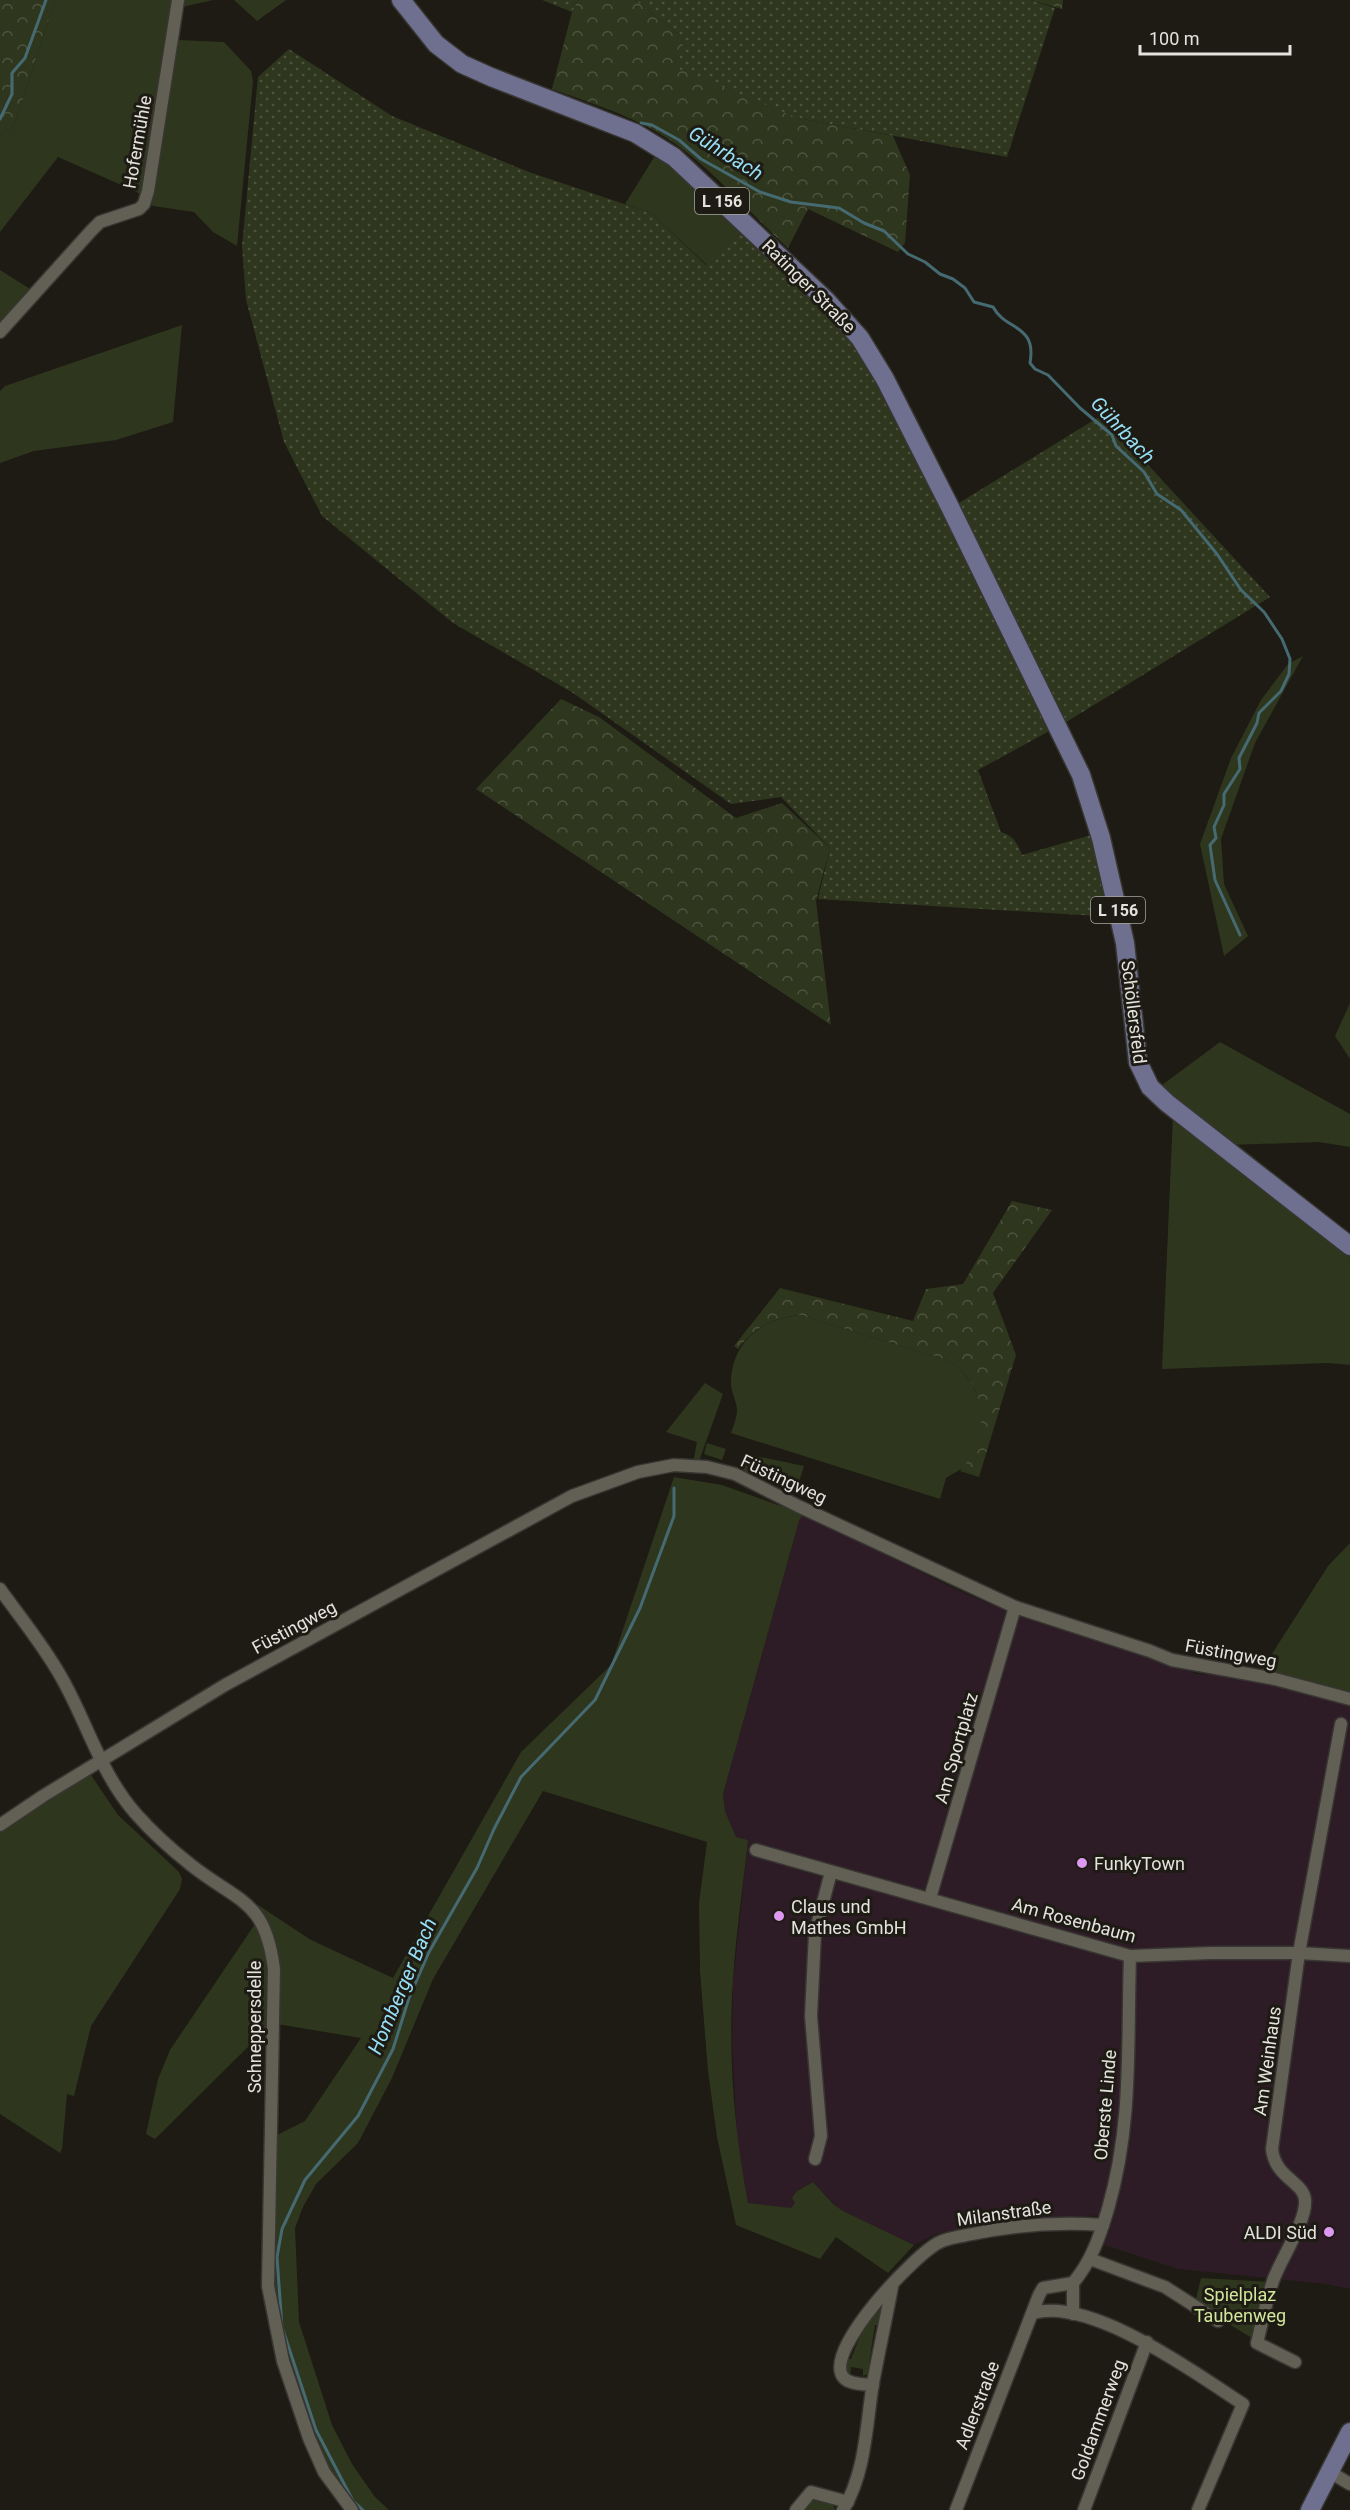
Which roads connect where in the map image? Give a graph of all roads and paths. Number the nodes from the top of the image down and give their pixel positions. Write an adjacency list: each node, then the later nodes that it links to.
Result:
1 (178, 0): 3 (street, Hofermühle)
2 (401, 0): 4 (main road, Ratinger Straße / L 156)
3 (0, 332)
4 (1059, 726): 5 (main road, Schöllersfeld / L 156)
5 (1350, 1246)
6 (0, 1589): 10 (street, Schneppersdelle)
7 (1015, 1607): 8 (street, Füstingweg); 10 (street, Füstingweg); 14 (street, Am Sportplatz)
8 (1350, 1699)
9 (1341, 1724): 15 (street, Am Weinhaus)
10 (101, 1762): 11 (street, Füstingweg); 33 (street, Schneppersdelle)
11 (0, 1826)
12 (756, 1850): 13 (street, Am Rosenbaum)
13 (831, 1872): 14 (street, Am Rosenbaum); 18 (street)
14 (930, 1898): 16 (street, Am Rosenbaum)
15 (1299, 1953): 16 (street, Am Rosenbaum); 17 (street, Am Rosenbaum); 27 (street, Am Weinhaus)
16 (1130, 1956): 19 (street, Oberste Linde)
17 (1350, 1956)
18 (815, 2159)
19 (1104, 2225): 20 (street, Oberste Linde); 22 (street, Milanstraße)
20 (1090, 2259): 21 (street, Oberste Linde); 25 (street)
21 (1074, 2283): 23 (street, Adlerstraße); 24 (street)
22 (892, 2286): 28 (street); 28 (street, Milanstraße)
23 (1033, 2313): 24 (street); 35 (street, Adlerstraße)
24 (1073, 2314): 26 (street)
25 (1218, 2321)
26 (1147, 2342): 36 (street, Goldammerweg); 37 (street)
27 (1295, 2362)
28 (873, 2385): 32 (street)
29 (1350, 2432): 30 (main road)
30 (1330, 2472): 31 (street); 38 (main road)
31 (1350, 2484)
32 (846, 2506): 34 (street)
33 (352, 2510)
34 (796, 2510)
35 (956, 2510)
36 (1084, 2510)
37 (1198, 2510)
38 (1310, 2510)

